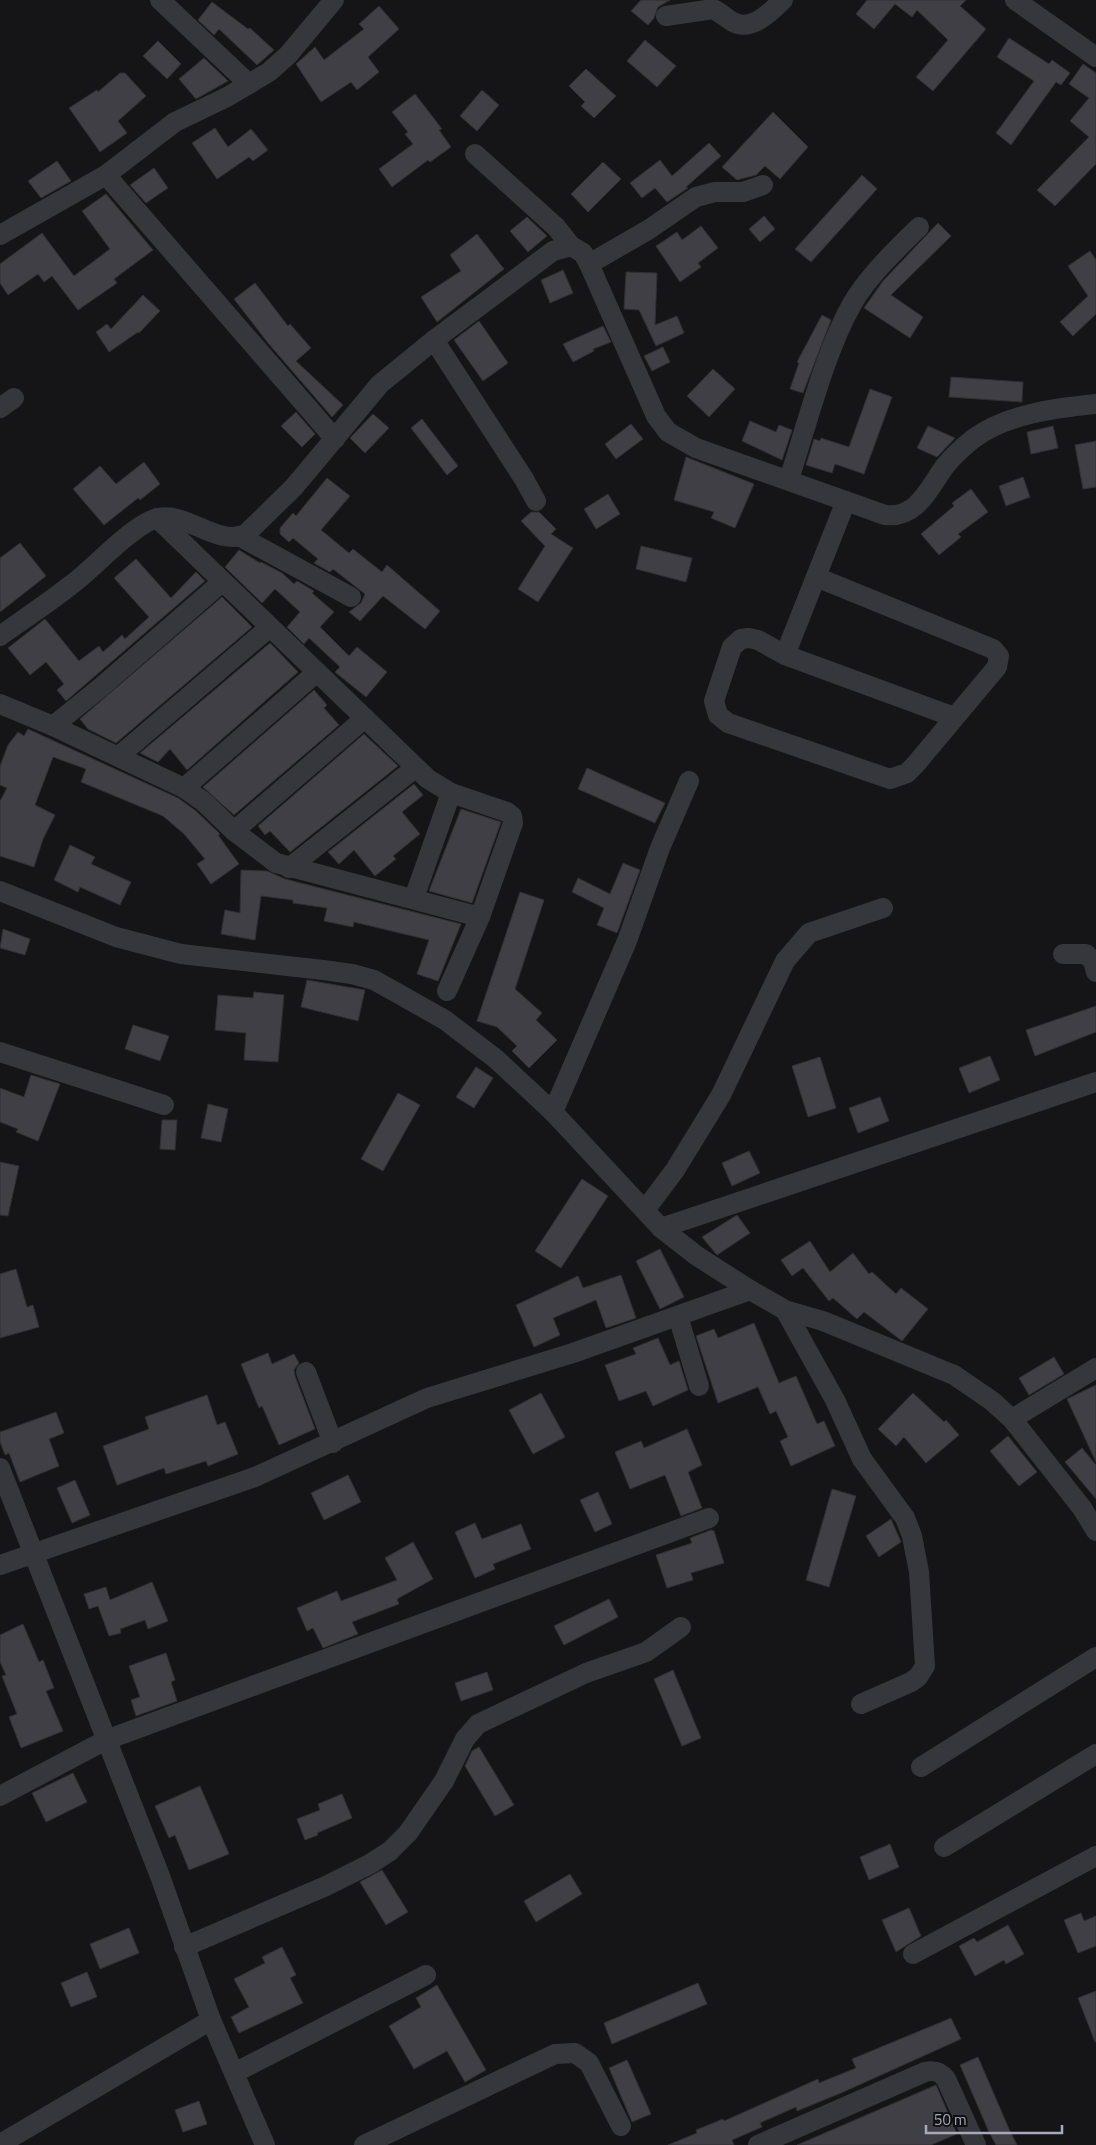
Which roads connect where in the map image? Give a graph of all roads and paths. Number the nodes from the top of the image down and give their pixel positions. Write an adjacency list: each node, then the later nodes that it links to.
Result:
1 (160, 0): 7 (street)
2 (334, 0): 7 (street)
3 (783, 0): 5 (street)
4 (1015, 0): 6 (street)
5 (666, 16)
6 (1096, 57)
7 (249, 84): 9 (street)
8 (475, 154): 13 (street)
9 (106, 175): 12 (street); 17 (street)
10 (763, 185): 14 (street)
11 (918, 227): 18 (street)
12 (2, 229)
13 (571, 246): 14 (street); 15 (street)
14 (589, 264): 18 (street)
15 (434, 340): 17 (street); 20 (street)
16 (1096, 404): 19 (street)
17 (335, 439): 22 (street)
18 (789, 479): 19 (street)
19 (846, 501): 23 (street)
20 (536, 502)
21 (157, 518): 22 (street); 24 (street); 27 (street)
22 (239, 536): 25 (street)
23 (816, 577): 28 (street); 31 (street)
24 (222, 582): 26 (street); 33 (street)
25 (351, 598)
26 (270, 627): 29 (street); 34 (street)
27 (0, 636)
28 (785, 655): 31 (street); 31 (street)
29 (318, 672): 32 (street); 37 (street)
30 (0, 704): 33 (street)
31 (954, 717)
32 (365, 718): 35 (street); 39 (street)
33 (53, 726): 34 (street)
34 (119, 756): 37 (street)
35 (414, 768): 38 (street); 40 (street)
36 (689, 781): 51 (street)
37 (184, 788): 39 (street)
38 (451, 793): 42 (street); 44 (street)
39 (234, 832): 40 (street)
40 (289, 868): 42 (street)
41 (0, 891): 51 (street)
42 (414, 898): 44 (street)
43 (883, 908): 52 (street)
44 (480, 917): 47 (street)
45 (1063, 954): 46 (street)
46 (1096, 972)
47 (447, 991)
48 (0, 1052): 50 (street)
49 (1096, 1082): 53 (street)
50 (164, 1105)
51 (553, 1112): 52 (street)
52 (645, 1210): 53 (street)
53 (661, 1228): 54 (street)
54 (750, 1290): 55 (street); 56 (street)
55 (785, 1310): 60 (street); 69 (street)
56 (678, 1316): 59 (street); 61 (street)
57 (1096, 1368): 60 (street)
58 (306, 1372): 61 (street)
59 (699, 1386)
60 (1012, 1419): 64 (street)
61 (333, 1443): 65 (street)
62 (0, 1468): 65 (street)
63 (708, 1518): 70 (street)
64 (1095, 1525)
65 (32, 1552): 66 (street); 70 (street)
66 (0, 1565)
67 (681, 1626): 76 (street)
68 (1096, 1657): 72 (street)
69 (861, 1704)
70 (106, 1740): 73 (street); 76 (street)
71 (1096, 1754): 74 (street)
72 (921, 1767)
73 (0, 1796)
74 (944, 1847)
75 (1096, 1856): 77 (street)
76 (184, 1947): 79 (street)
77 (913, 1954)
78 (426, 1975): 80 (street)
79 (211, 2020): 80 (street); 82 (street)
80 (234, 2073): 84 (street)
81 (621, 2126): 85 (street)
82 (0, 2144)
83 (973, 2144): 86 (street)
84 (265, 2145)
85 (364, 2145)
86 (758, 2145)

